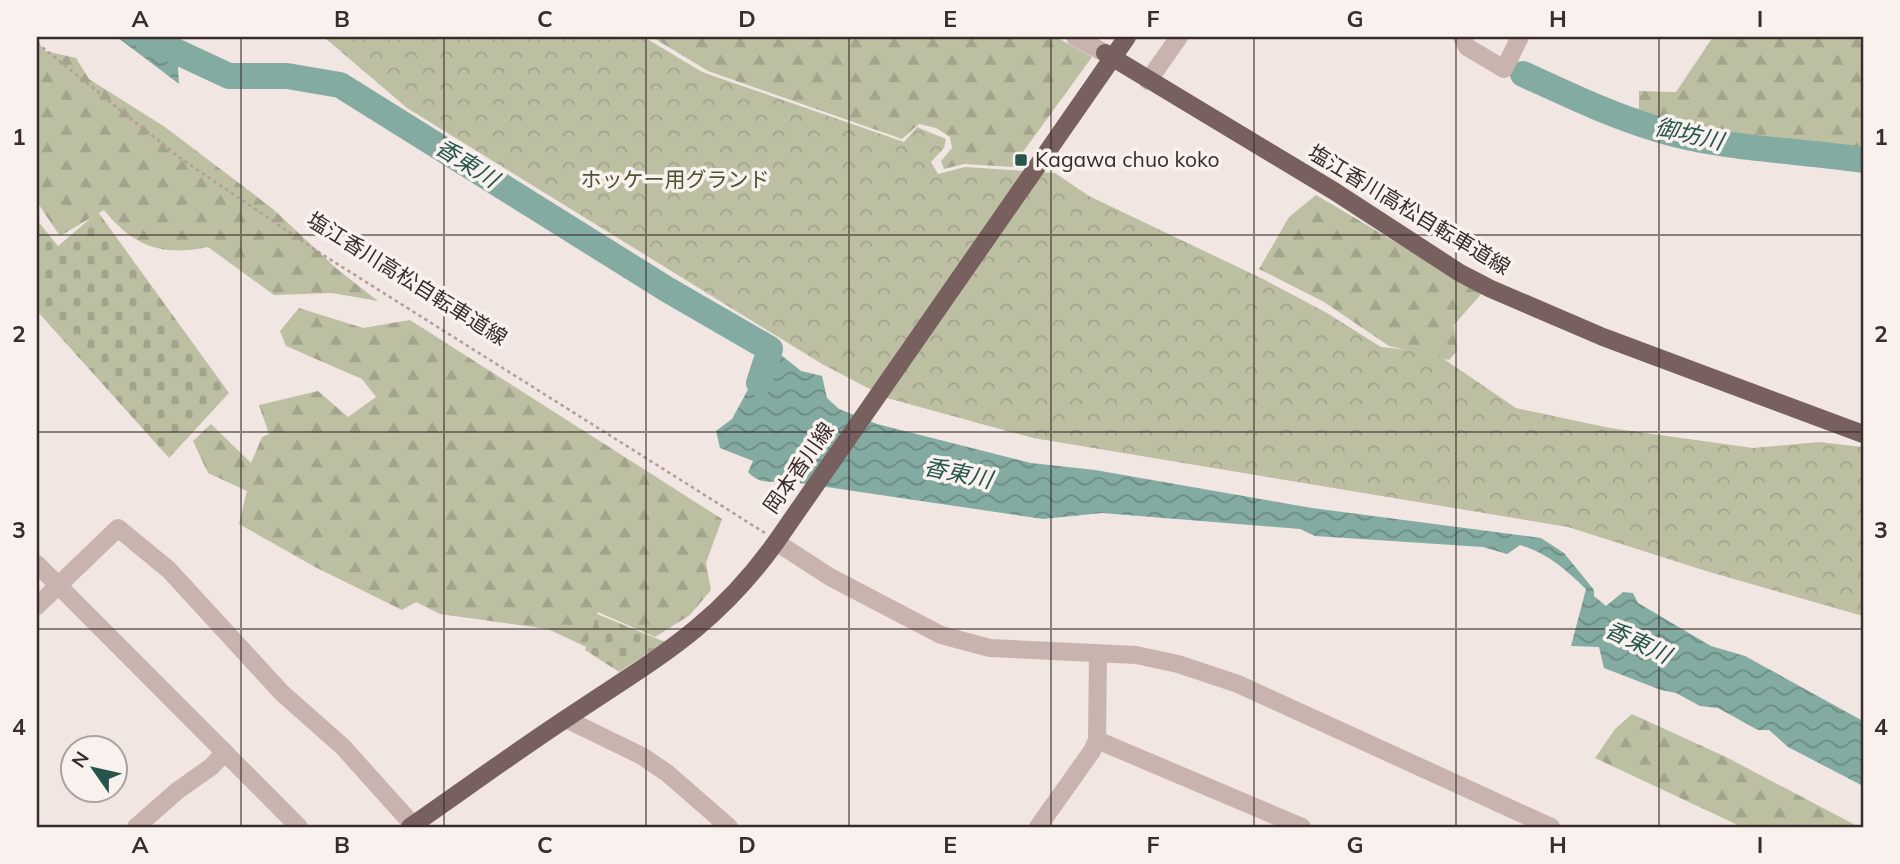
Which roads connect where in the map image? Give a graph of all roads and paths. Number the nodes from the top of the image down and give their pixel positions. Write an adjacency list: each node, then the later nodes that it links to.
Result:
1 (1075, 37): 7 (street)
2 (1128, 37): 7 (main road, 岡本香川線)
3 (1179, 37): 8 (street)
4 (1462, 37): 5 (street)
5 (1520, 37)
6 (37, 43): 10 (path, 塩江香川高松自転車道線)
7 (1108, 57): 8 (main road, 塩江香川高松自転車道線); 10 (main road, 岡本香川線)
8 (1148, 81): 9 (main road, 塩江香川高松自転車道線)
9 (1863, 434)
10 (772, 538): 14 (street); 15 (main road, 岡本香川線)
11 (37, 564): 12 (street)
12 (57, 584): 13 (street); 17 (street); 18 (street)
13 (37, 606)
14 (1098, 654): 16 (street); 24 (street)
15 (566, 719): 18 (main road, 岡本香川線); 21 (street)
16 (1097, 740): 22 (street); 23 (street)
17 (225, 752): 19 (street); 20 (street)
18 (412, 826)
19 (136, 827)
20 (299, 827)
21 (729, 827)
22 (1038, 827)
23 (1302, 827)
24 (1551, 827)

